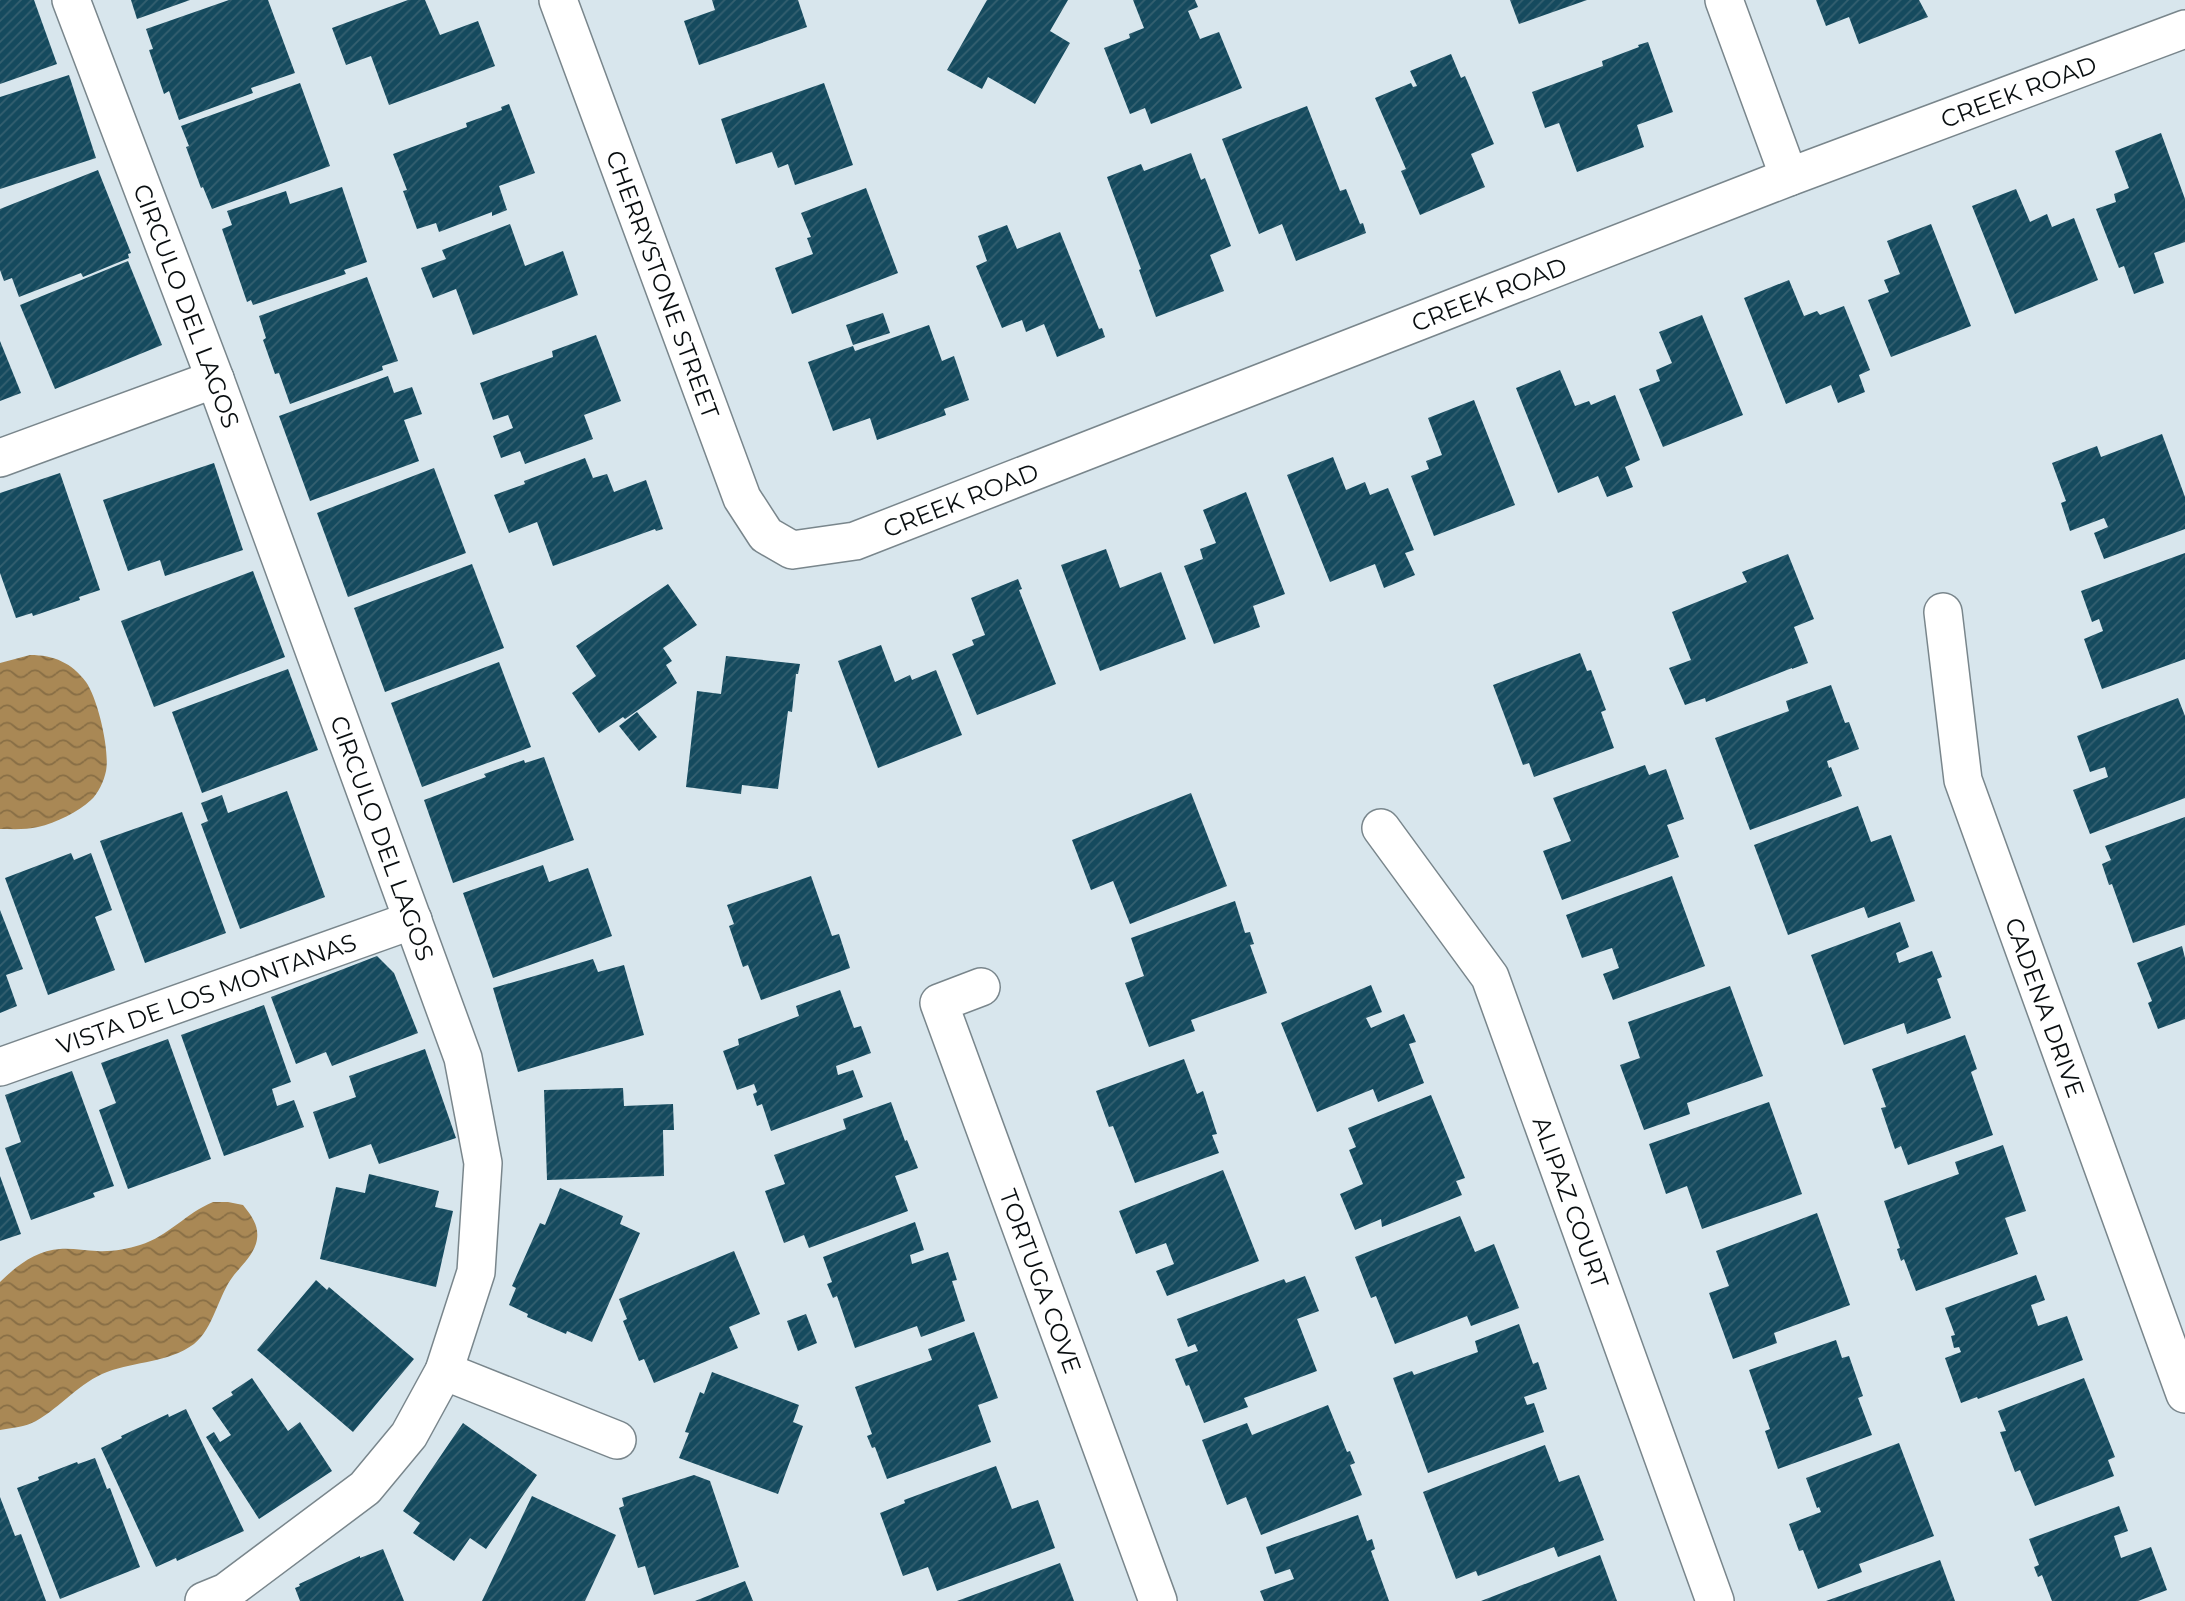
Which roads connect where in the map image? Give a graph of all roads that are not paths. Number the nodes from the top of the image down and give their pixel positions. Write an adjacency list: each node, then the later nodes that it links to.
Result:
1 (71, 0): 6 (street, CIRCULO DEL LAGOS)
2 (558, 0): 8 (street, CHERRYSTONE STREET)
3 (1724, 0): 5 (street)
4 (2185, 29): 5 (street, CREEK ROAD)
5 (1788, 177): 8 (street, CREEK ROAD)
6 (215, 379): 7 (street); 11 (street, CIRCULO DEL LAGOS)
7 (0, 458)
8 (792, 550)
9 (1944, 612): 15 (street, CADENA DRIVE)
10 (1381, 828): 19 (street, ALIPAZ COURT)
11 (413, 920): 13 (street, VISTA DE LOS MONTANAS); 14 (street, CIRCULO DEL LAGOS)
12 (981, 987): 18 (street, TORTUGA COVE)
13 (0, 1067)
14 (444, 1371): 16 (street); 17 (street, CIRCULO DEL LAGOS)
15 (2185, 1394)
16 (617, 1440)
17 (204, 1601)
18 (1158, 1601)
19 (1715, 1601)

